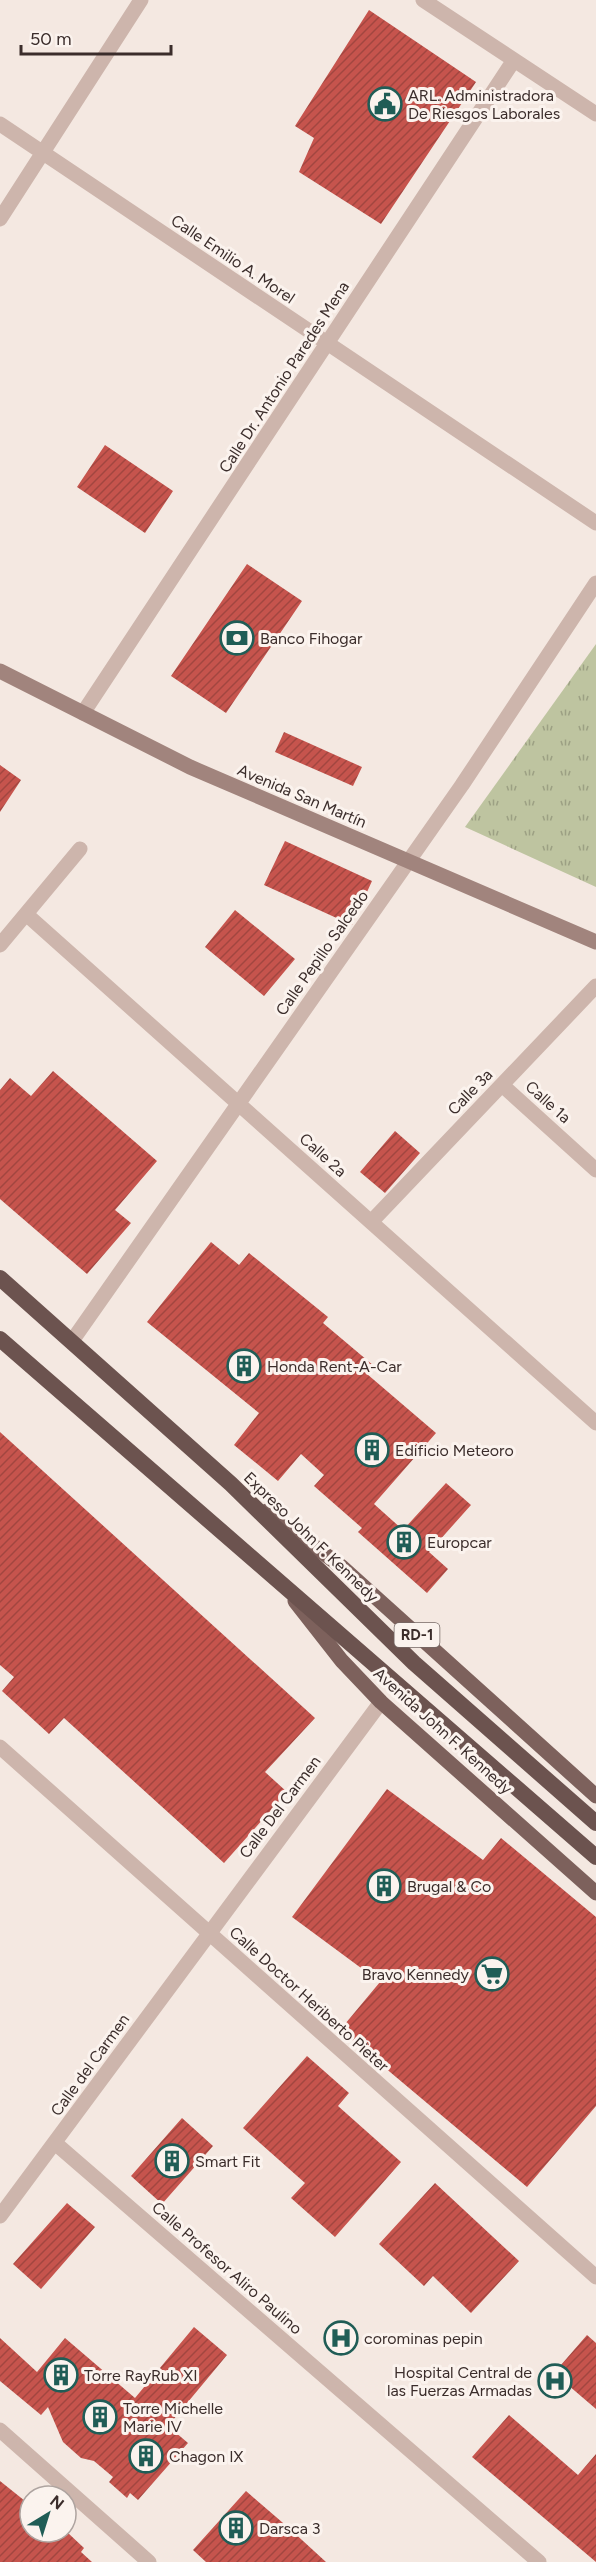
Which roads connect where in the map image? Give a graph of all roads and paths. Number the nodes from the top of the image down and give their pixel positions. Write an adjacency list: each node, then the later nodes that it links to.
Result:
1 (141, 0): 6 (street)
2 (423, 0): 3 (street)
3 (514, 60): 4 (street); 8 (street, Calle Dr. Antonio Paredes Mena)
4 (596, 114)
5 (0, 124): 6 (street, Calle Emilio A. Morel)
6 (42, 152): 7 (street); 8 (street, Calle Emilio A. Morel)
7 (0, 219)
8 (327, 345): 9 (street, Calle Emilio A. Morel); 12 (street, Calle Dr. Antonio Paredes Mena)
9 (596, 523)
10 (596, 583): 14 (street, Calle Pepillo Salcedo)
11 (0, 671): 12 (main road, Avenida San Martín)
12 (83, 713): 14 (main road, Avenida San Martín)
13 (80, 849): 15 (street)
14 (410, 860): 16 (main road, Avenida San Martín); 20 (street, Calle Pepillo Salcedo)
15 (26, 914): 17 (street); 20 (street, Calle 2a)
16 (596, 942)
17 (0, 945)
18 (596, 986): 19 (street, Calle 3a)
19 (502, 1085): 21 (street, Calle 1a); 22 (street, Calle 3a)
20 (238, 1104): 22 (street, Calle 2a); 25 (street, Calle Pepillo Salcedo)
21 (596, 1170)
22 (371, 1222): 26 (street, Calle 2a)
23 (0, 1278): 25 (highway, Expreso John F. Kennedy / RD-1)
24 (0, 1339): 28 (highway)
25 (72, 1341): 27 (highway, Expreso John F. Kennedy / RD-1)
26 (596, 1424)
27 (231, 1484): 31 (main road, RD-1); 32 (highway, Expreso John F. Kennedy / RD-1)
28 (279, 1582): 29 (main road, Avenida John F. Kennedy); 33 (highway)
29 (381, 1702): 34 (main road, Avenida John F. Kennedy); 35 (street, Calle Del Carmen)
30 (0, 1747): 35 (street, Calle Doctor Heriberto Pieter)
31 (596, 1796)
32 (596, 1823)
33 (596, 1857)
34 (596, 1893)
35 (208, 1934): 36 (street, Calle del Carmen); 38 (street, Calle Doctor Heriberto Pieter)
36 (55, 2143): 37 (street, Calle del Carmen); 41 (street, Calle Profesor Aliro Paulino)
37 (0, 2216)
38 (596, 2277)
39 (0, 2430): 40 (street)
40 (149, 2562)
41 (539, 2562)

